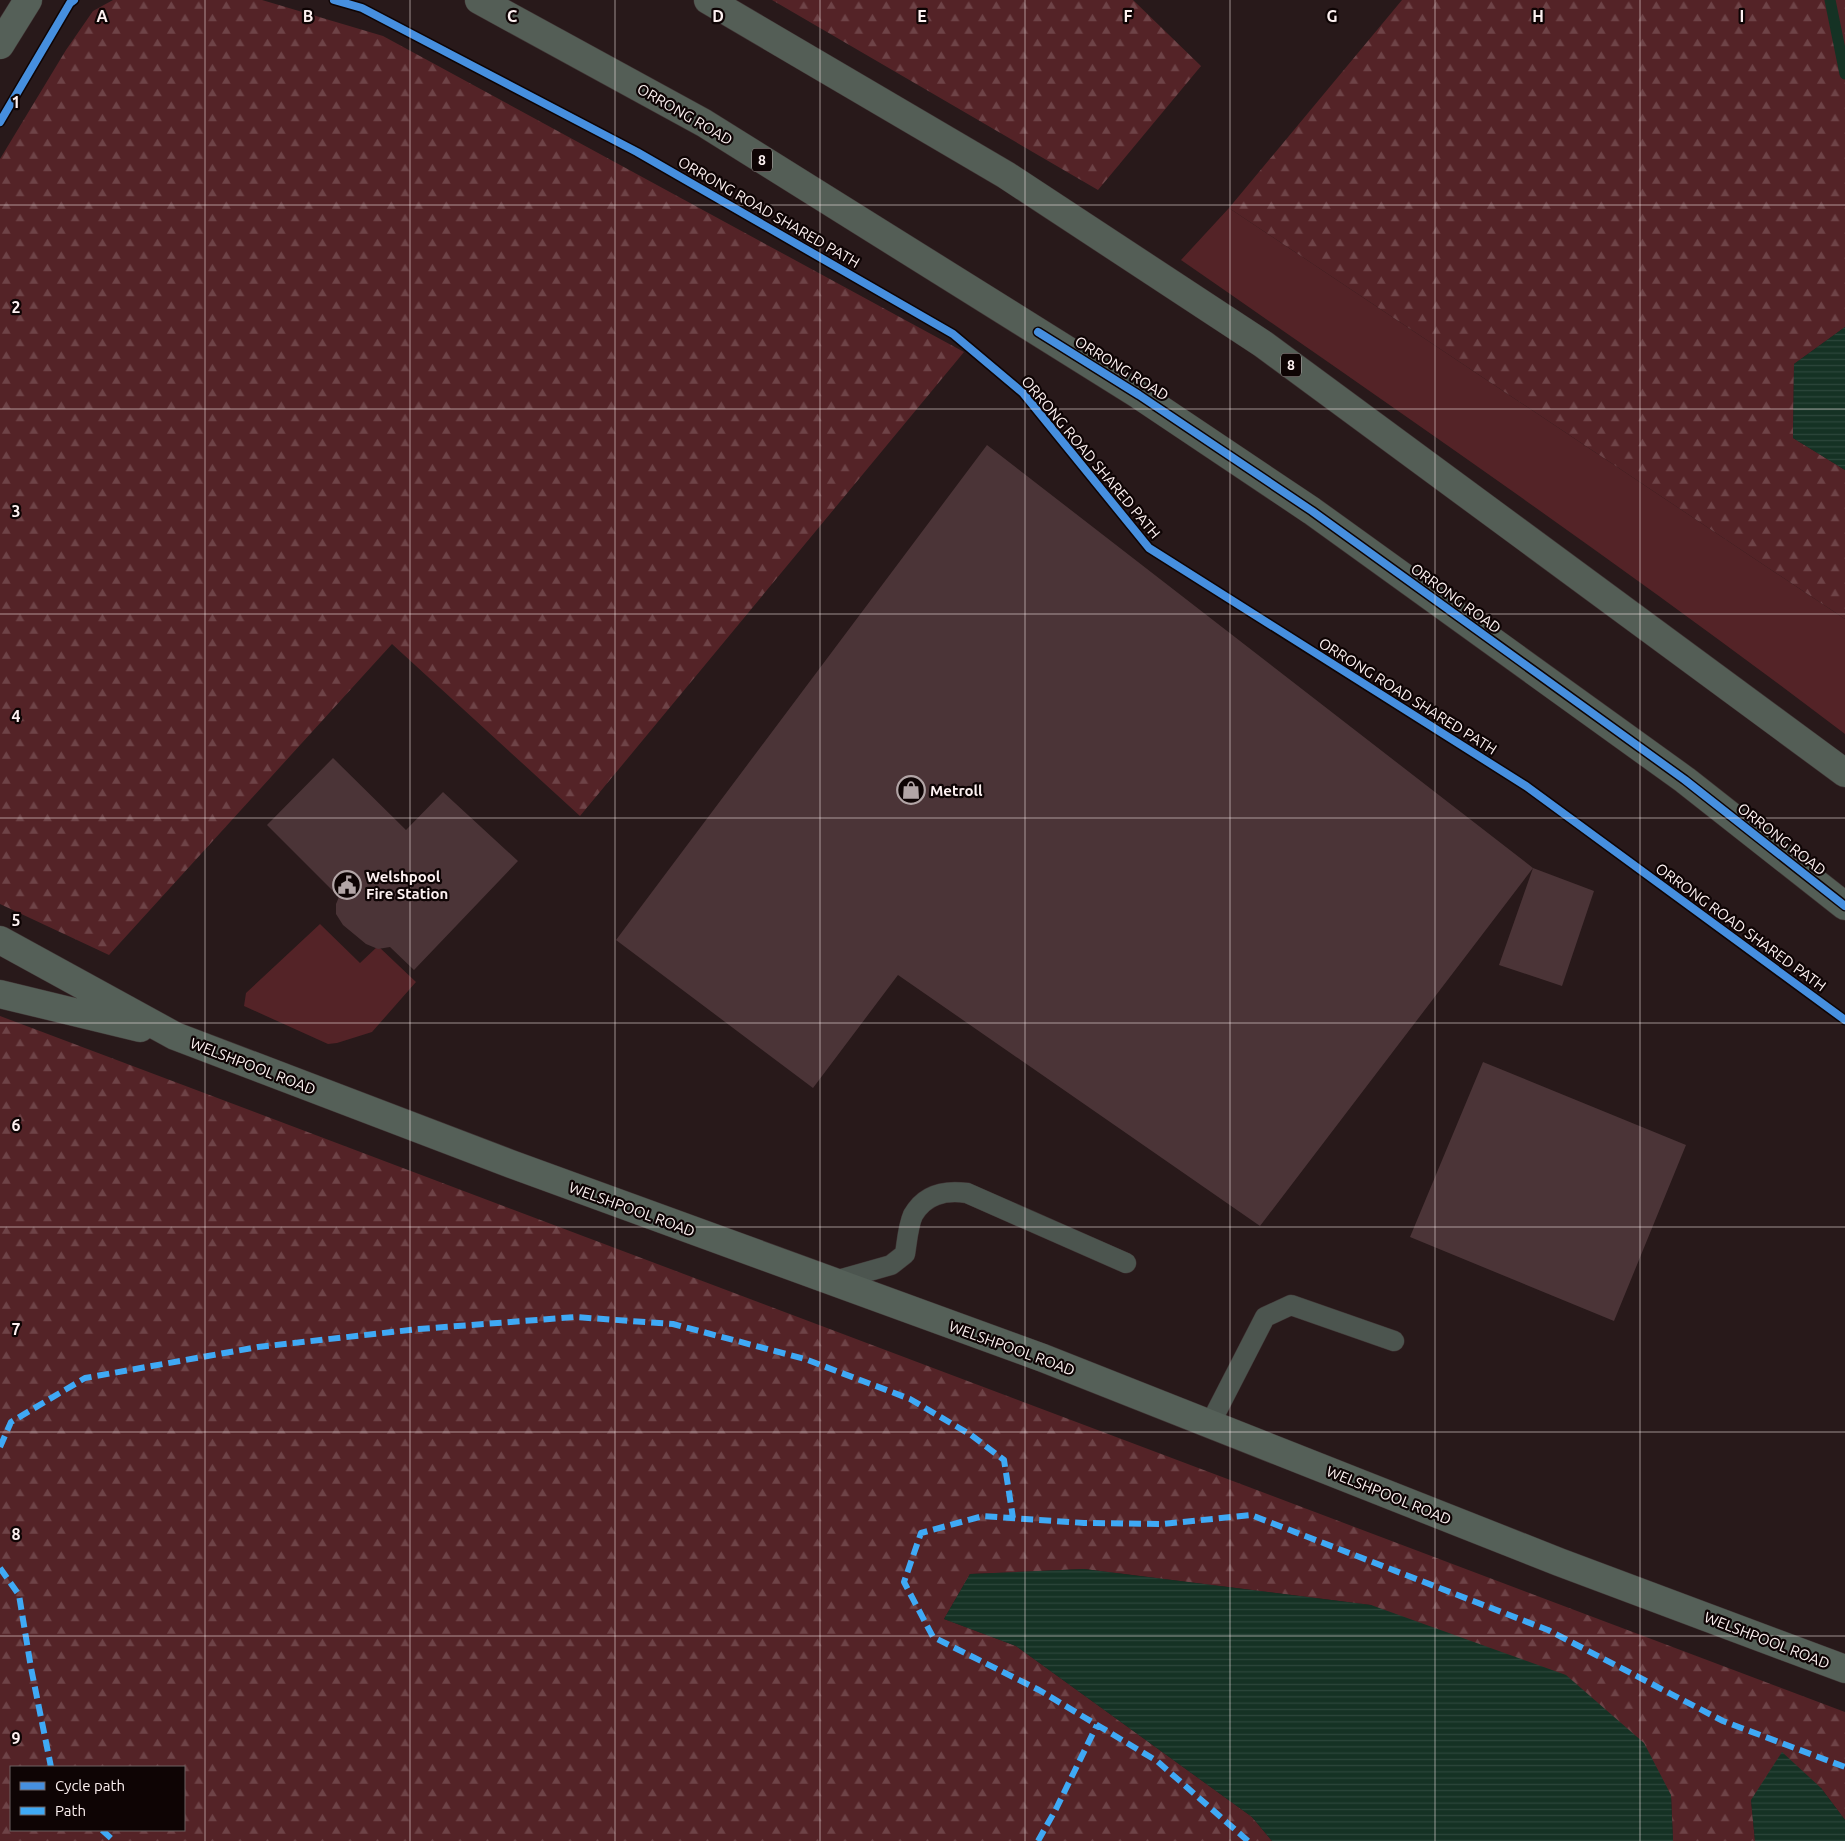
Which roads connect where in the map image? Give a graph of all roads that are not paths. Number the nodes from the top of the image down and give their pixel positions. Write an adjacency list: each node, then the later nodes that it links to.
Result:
1 (28, 0): 4 (main road)
2 (479, 0): 6 (highway, ORRONG ROAD / 8)
3 (708, 0): 5 (highway, 8)
4 (0, 44)
5 (1845, 773)
6 (1845, 906)
7 (0, 940): 9 (main road, WELSHPOOL ROAD)
8 (0, 994): 9 (main road, WELSHPOOL ROAD)
9 (175, 1036): 11 (main road, WELSHPOOL ROAD)
10 (1126, 1263): 11 (lane)
11 (831, 1282): 13 (main road, WELSHPOOL ROAD)
12 (1394, 1341): 13 (lane)
13 (1210, 1424): 14 (main road, WELSHPOOL ROAD)
14 (1845, 1669)

